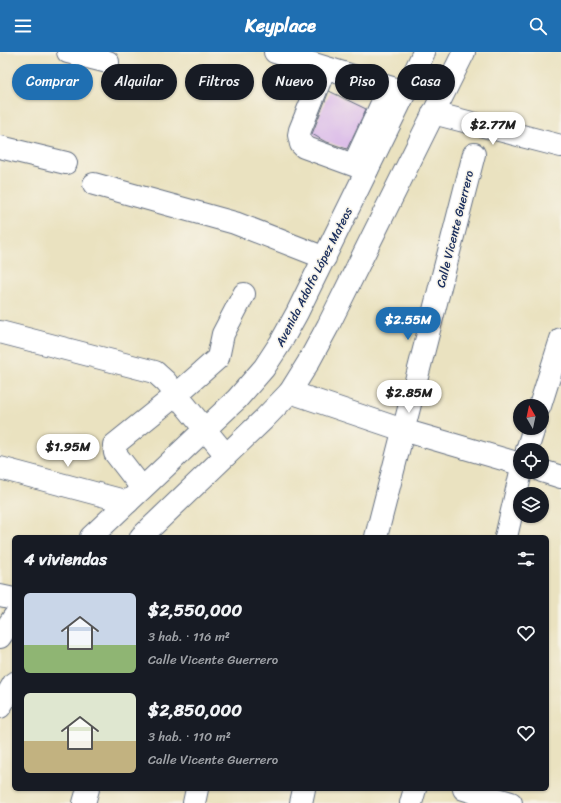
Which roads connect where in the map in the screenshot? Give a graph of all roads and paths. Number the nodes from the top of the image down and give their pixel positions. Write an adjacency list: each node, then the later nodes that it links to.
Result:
1 (68, 52): 5 (street)
2 (275, 52): 6 (street)
3 (424, 52): 8 (street, Avenida Adolfo López Mateos)
4 (464, 52): 10 (street)
5 (108, 62)
6 (302, 64)
7 (327, 74): 8 (street)
8 (395, 95): 15 (street, Avenida Adolfo López Mateos)
9 (312, 100): 15 (street)
10 (433, 113): 11 (street); 21 (street)
11 (560, 143)
12 (0, 147): 14 (street)
13 (474, 154): 25 (street, Calle Vicente Guerrero)
14 (66, 163)
15 (360, 167): 17 (street, Avenida Adolfo López Mateos)
16 (94, 184): 17 (street)
17 (325, 258): 24 (street, Avenida Adolfo López Mateos)
18 (244, 294): 22 (street)
19 (0, 332): 22 (street)
20 (561, 339): 23 (street)
21 (290, 392): 25 (street); 26 (street)
22 (176, 395): 24 (street); 32 (street)
23 (542, 399)
24 (204, 429): 26 (street); 32 (street, Avenida Adolfo López Mateos)
25 (403, 430): 27 (street); 35 (street, Calle Vicente Guerrero)
26 (226, 455): 34 (street)
27 (513, 462)
28 (0, 468): 32 (street)
29 (549, 473): 30 (street)
30 (561, 477)
31 (519, 479): 36 (street)
32 (135, 495): 33 (street, Avenida Adolfo López Mateos)
33 (93, 535)
34 (143, 535)
35 (377, 535)
36 (506, 535)
37 (0, 596): 38 (street)
38 (12, 599)
39 (12, 621): 40 (street)
40 (0, 637)
41 (12, 686): 42 (street)
42 (0, 707)
43 (87, 791): 48 (street)
44 (197, 791): 49 (street)
45 (304, 791): 50 (street)
46 (414, 791): 51 (street)
47 (471, 791): 52 (street)
48 (84, 803)
49 (194, 803)
50 (301, 803)
51 (411, 803)
52 (511, 803)

